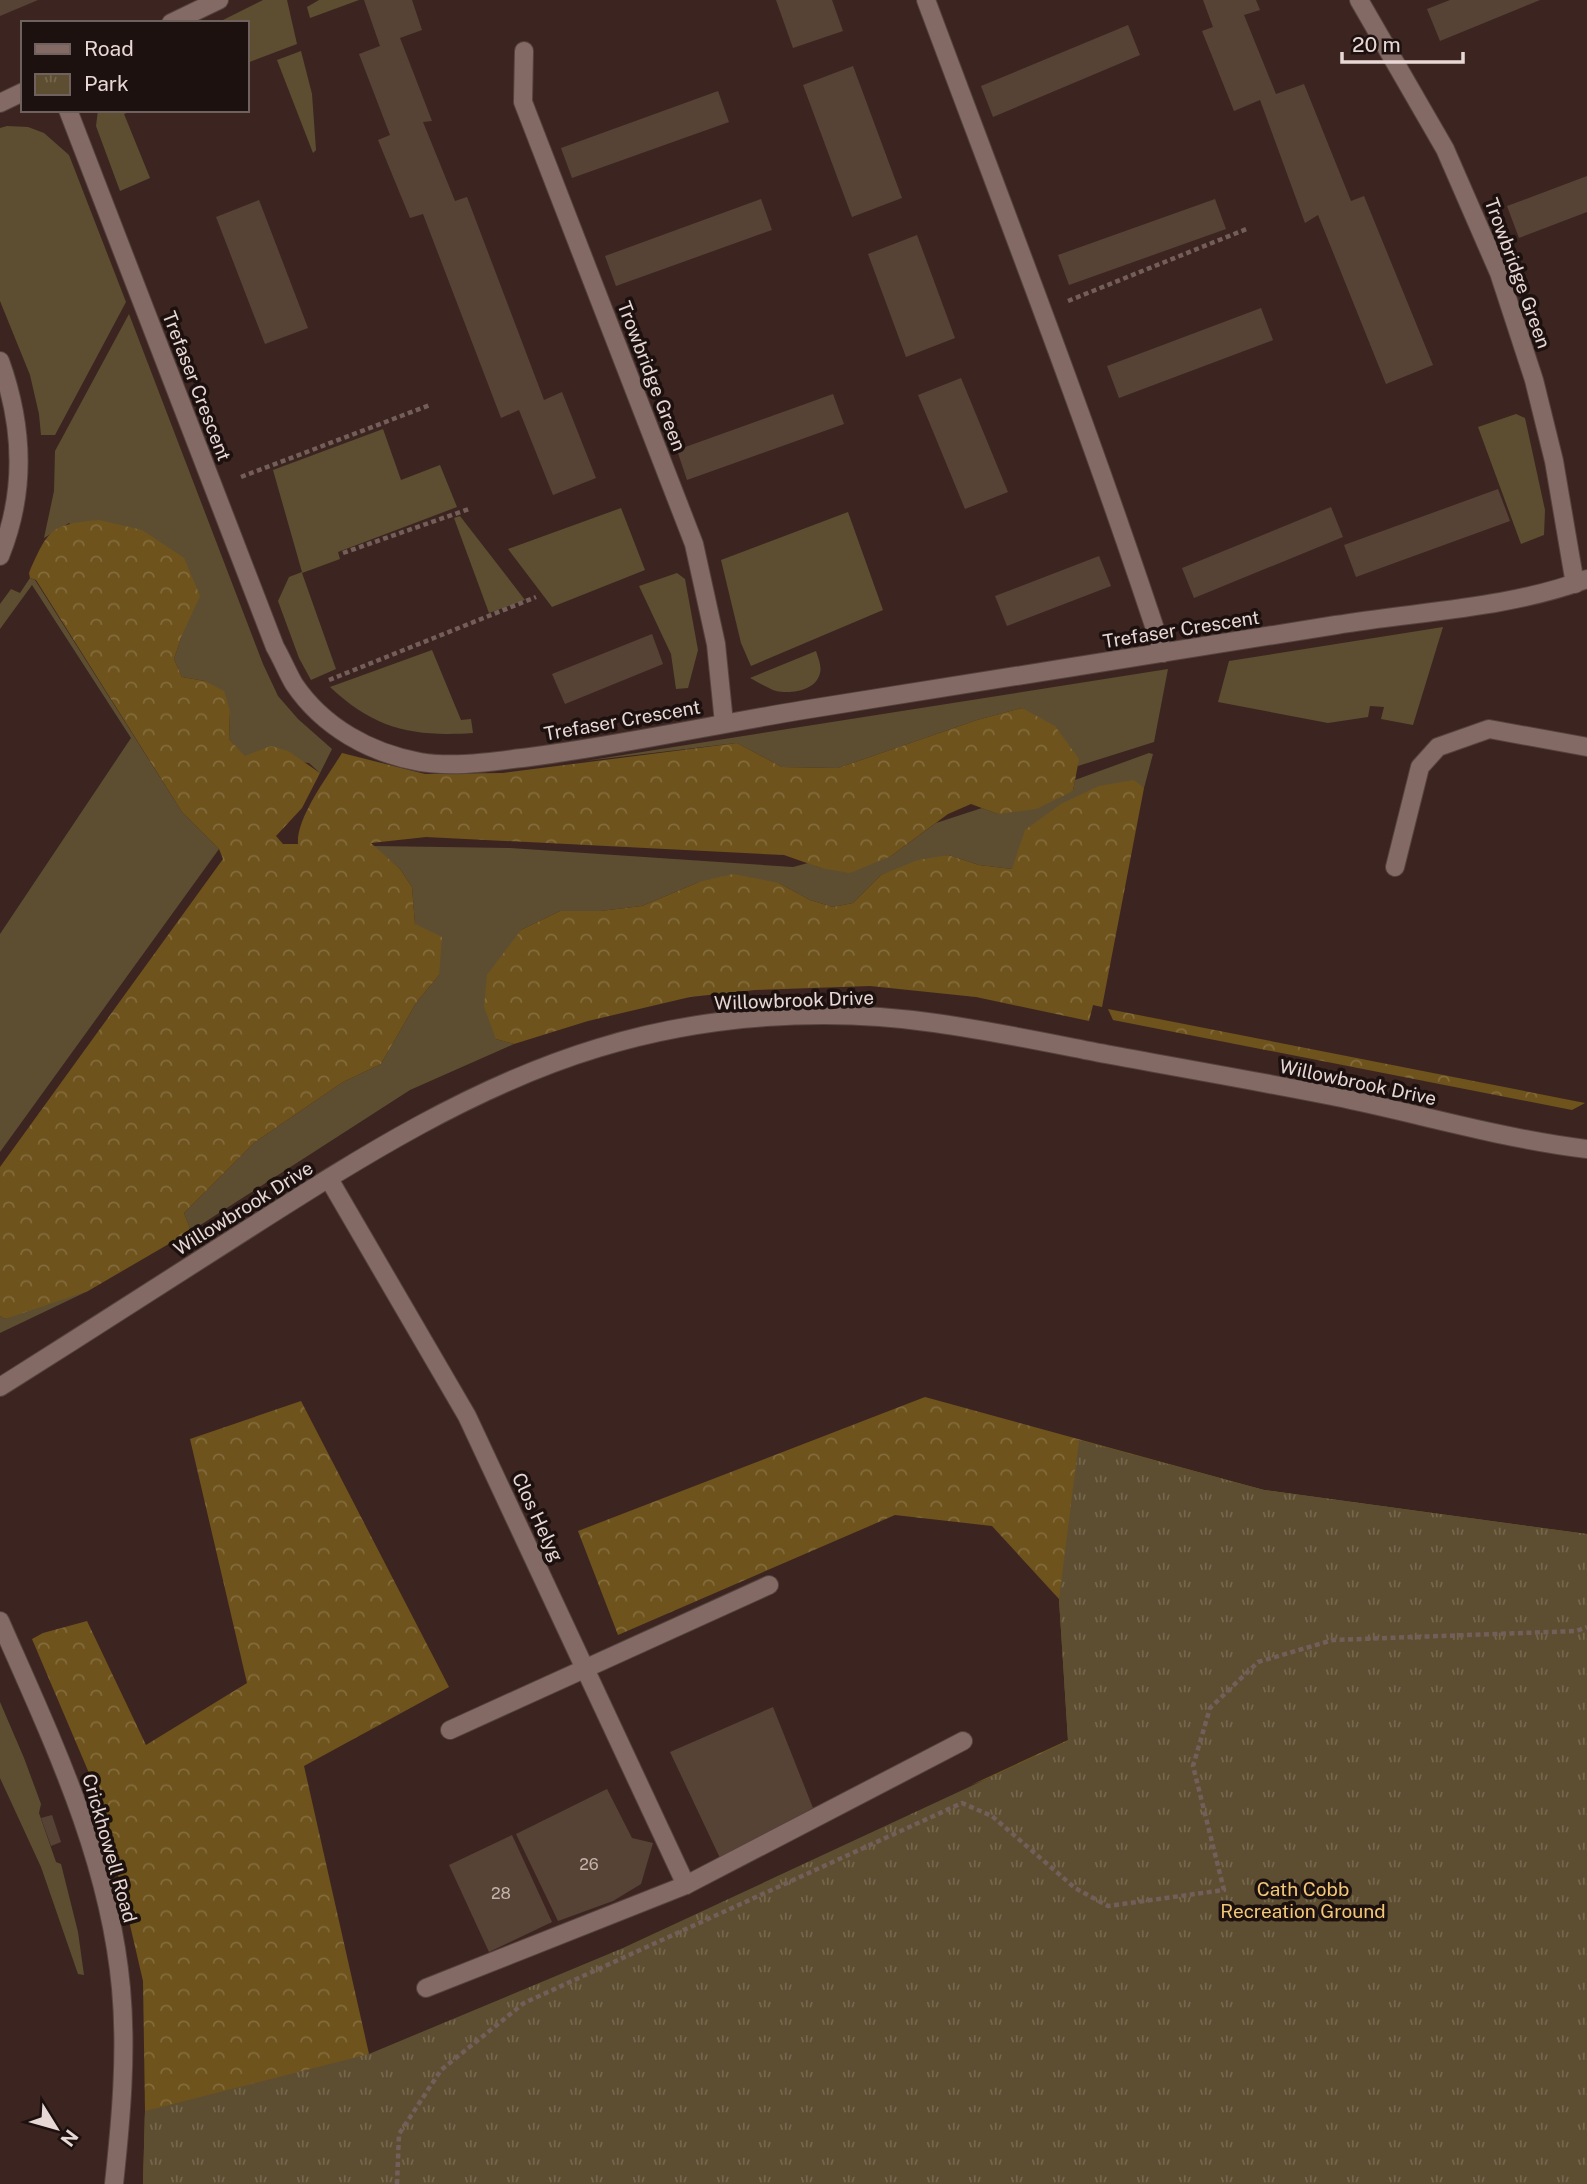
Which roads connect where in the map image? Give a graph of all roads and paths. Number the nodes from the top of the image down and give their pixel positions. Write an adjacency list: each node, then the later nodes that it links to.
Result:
1 (219, 0): 4 (street)
2 (926, 0): 10 (street)
3 (1359, 0): 17 (street, Trowbridge Green)
4 (175, 21)
5 (524, 51): 21 (street, Trowbridge Green)
6 (21, 93): 7 (street)
7 (0, 103)
8 (69, 112): 13 (street, Trefaser Crescent)
9 (1249, 228): 10 (path)
10 (1043, 311): 19 (street)
11 (0, 361): 16 (street)
12 (430, 405): 13 (path)
13 (214, 488): 20 (street, Trefaser Crescent)
14 (469, 509): 15 (path)
15 (343, 553)
16 (0, 556)
17 (1581, 581): 19 (street, Trefaser Crescent)
18 (536, 597): 20 (path)
19 (1163, 653): 21 (street, Trefaser Crescent)
20 (302, 694): 21 (street, Trefaser Crescent)
21 (724, 723)
22 (1587, 747): 23 (street)
23 (1395, 867)
24 (1587, 1149): 25 (street, Willowbrook Drive)
25 (329, 1179): 26 (street, Willowbrook Drive); 30 (street, Clos Helyg)
26 (0, 1387)
27 (769, 1586): 30 (street)
28 (0, 1622): 35 (street, Crickhowell Road)
29 (1587, 1627): 36 (path)
30 (586, 1668): 31 (street); 33 (street, Clos Helyg)
31 (450, 1730)
32 (963, 1741): 33 (street)
33 (686, 1885): 34 (street)
34 (426, 1989)
35 (114, 2184)
36 (397, 2184)

